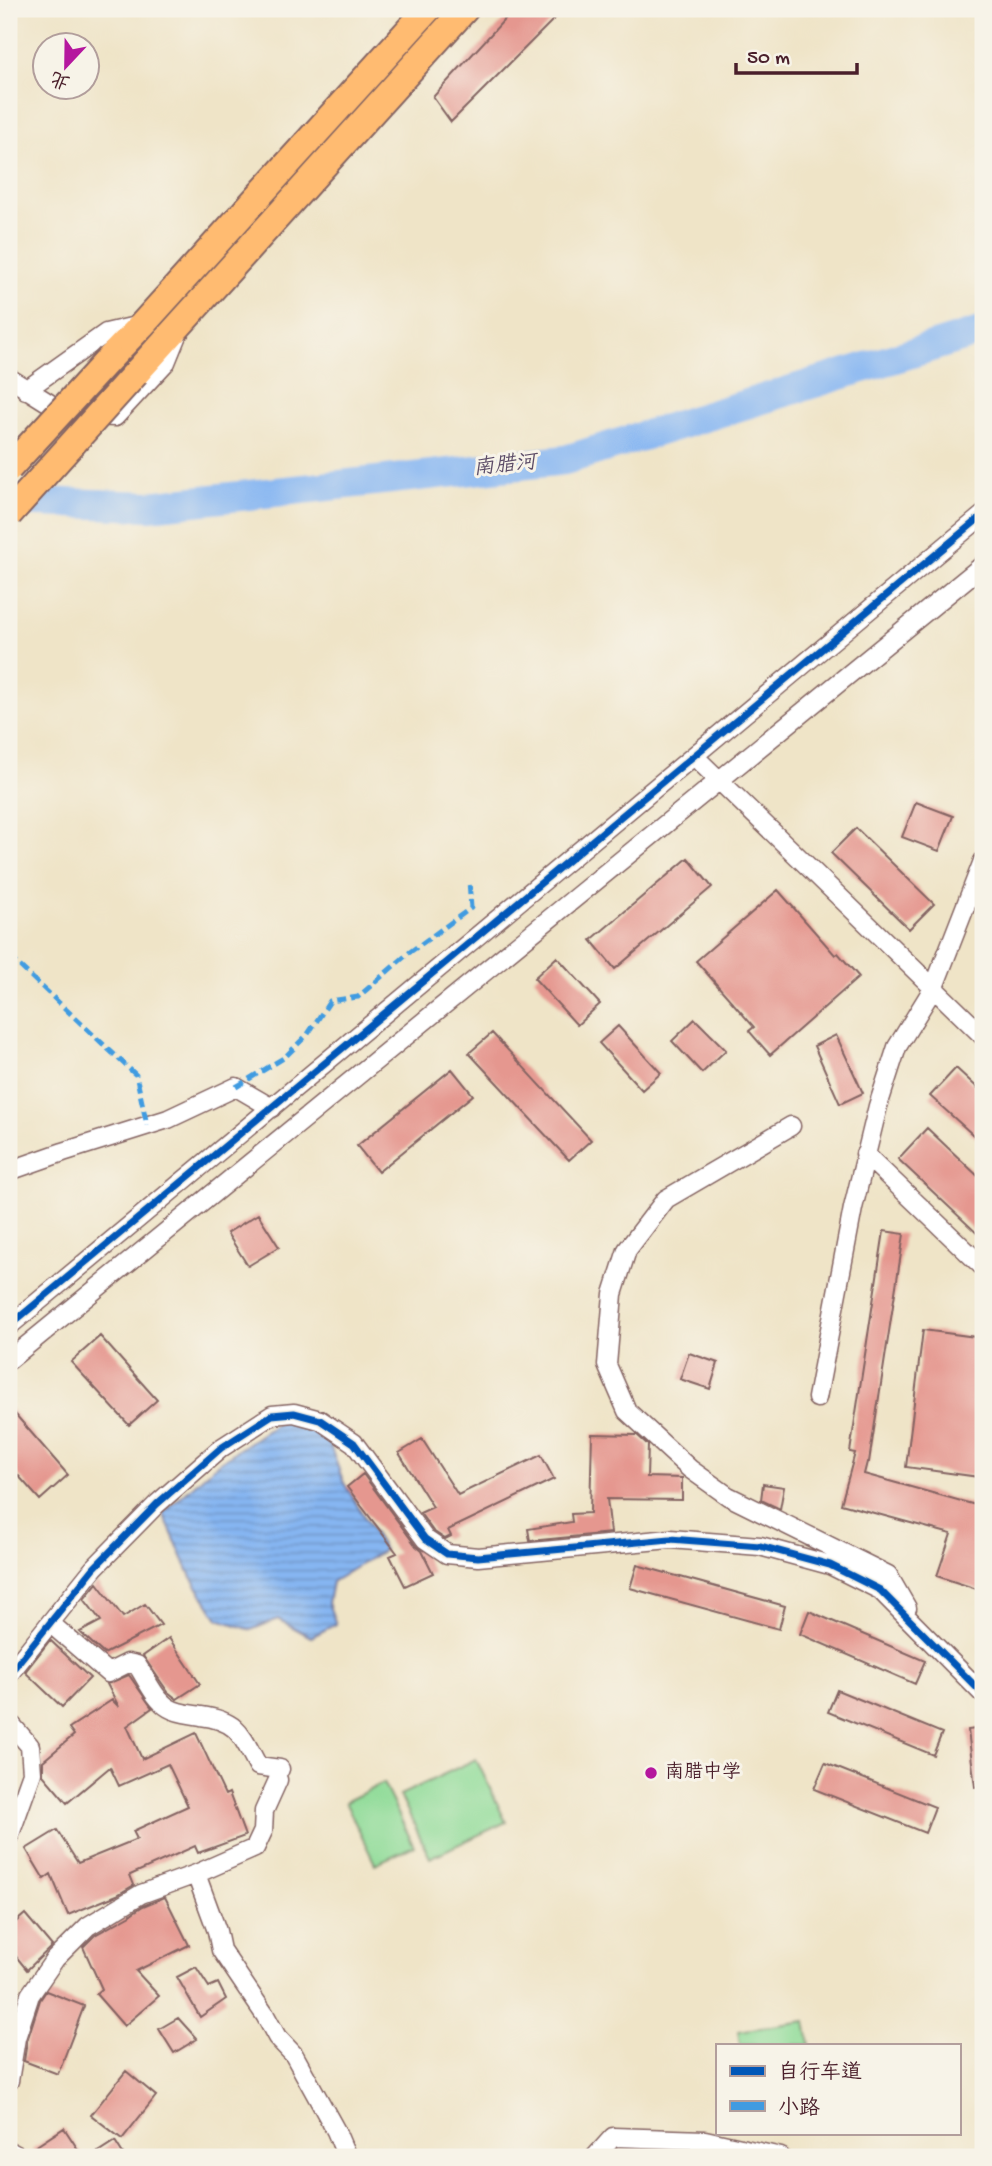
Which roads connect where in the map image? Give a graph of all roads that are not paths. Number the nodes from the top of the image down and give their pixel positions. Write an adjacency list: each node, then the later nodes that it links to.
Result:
1 (428, 9): 4 (highway)
2 (465, 9): 3 (highway)
3 (183, 323): 6 (street); 8 (highway, bridge)
4 (142, 325): 6 (street); 7 (highway, bridge)
5 (9, 378): 6 (street)
6 (26, 390)
7 (9, 468)
8 (9, 514)
9 (983, 514): 11 (street)
10 (983, 565): 12 (street)
11 (694, 757): 12 (street); 16 (street)
12 (718, 780): 14 (street); 21 (street)
13 (983, 861): 14 (street)
14 (934, 987): 15 (street); 18 (street)
15 (983, 1036)
16 (272, 1108): 19 (street); 20 (street)
17 (791, 1126): 27 (street)
18 (865, 1154): 22 (street); 25 (street)
19 (9, 1171)
20 (151, 1209): 21 (street); 23 (street)
21 (168, 1230): 24 (street)
22 (983, 1267)
23 (9, 1326)
24 (9, 1360)
25 (817, 1398)
26 (50, 1623): 27 (street); 28 (street); 32 (street)
27 (922, 1632): 29 (street)
28 (9, 1675)
29 (983, 1694)
30 (9, 1722): 31 (street)
31 (9, 1836)
32 (196, 1874): 33 (street); 36 (street)
33 (9, 2081)
34 (9, 2151): 35 (street)
35 (20, 2157)
36 (347, 2157)
37 (596, 2157): 38 (street)
38 (781, 2157)

